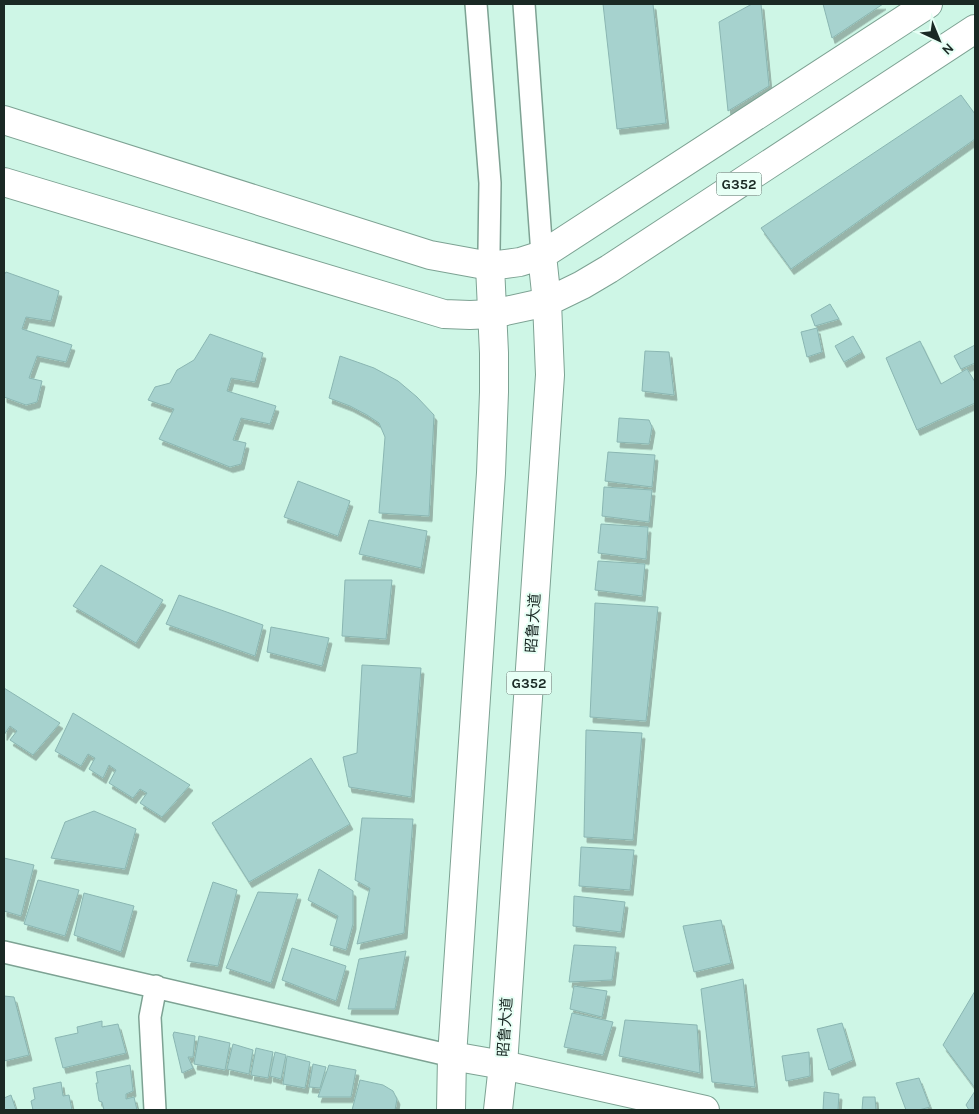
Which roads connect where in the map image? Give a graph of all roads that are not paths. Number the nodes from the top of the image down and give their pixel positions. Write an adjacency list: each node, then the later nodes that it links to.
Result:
1 (476, 4): 8 (street)
2 (524, 4): 7 (street)
3 (928, 4): 7 (main road)
4 (975, 30): 9 (main road, G352)
5 (4, 120): 8 (main road)
6 (4, 182): 10 (main road)
7 (542, 255): 8 (main road); 9 (main road, 昭鲁大道 / G352)
8 (490, 266): 10 (main road)
9 (547, 302): 10 (main road, G352); 14 (main road, 昭鲁大道 / G352)
10 (492, 314): 13 (main road)
11 (4, 952): 12 (street)
12 (156, 986): 13 (street); 15 (street)
13 (452, 1056): 14 (main road); 16 (main road)
14 (503, 1065): 17 (main road, 昭鲁大道 / G352); 18 (main road)
15 (155, 1110)
16 (451, 1110)
17 (498, 1110)
18 (705, 1110)

